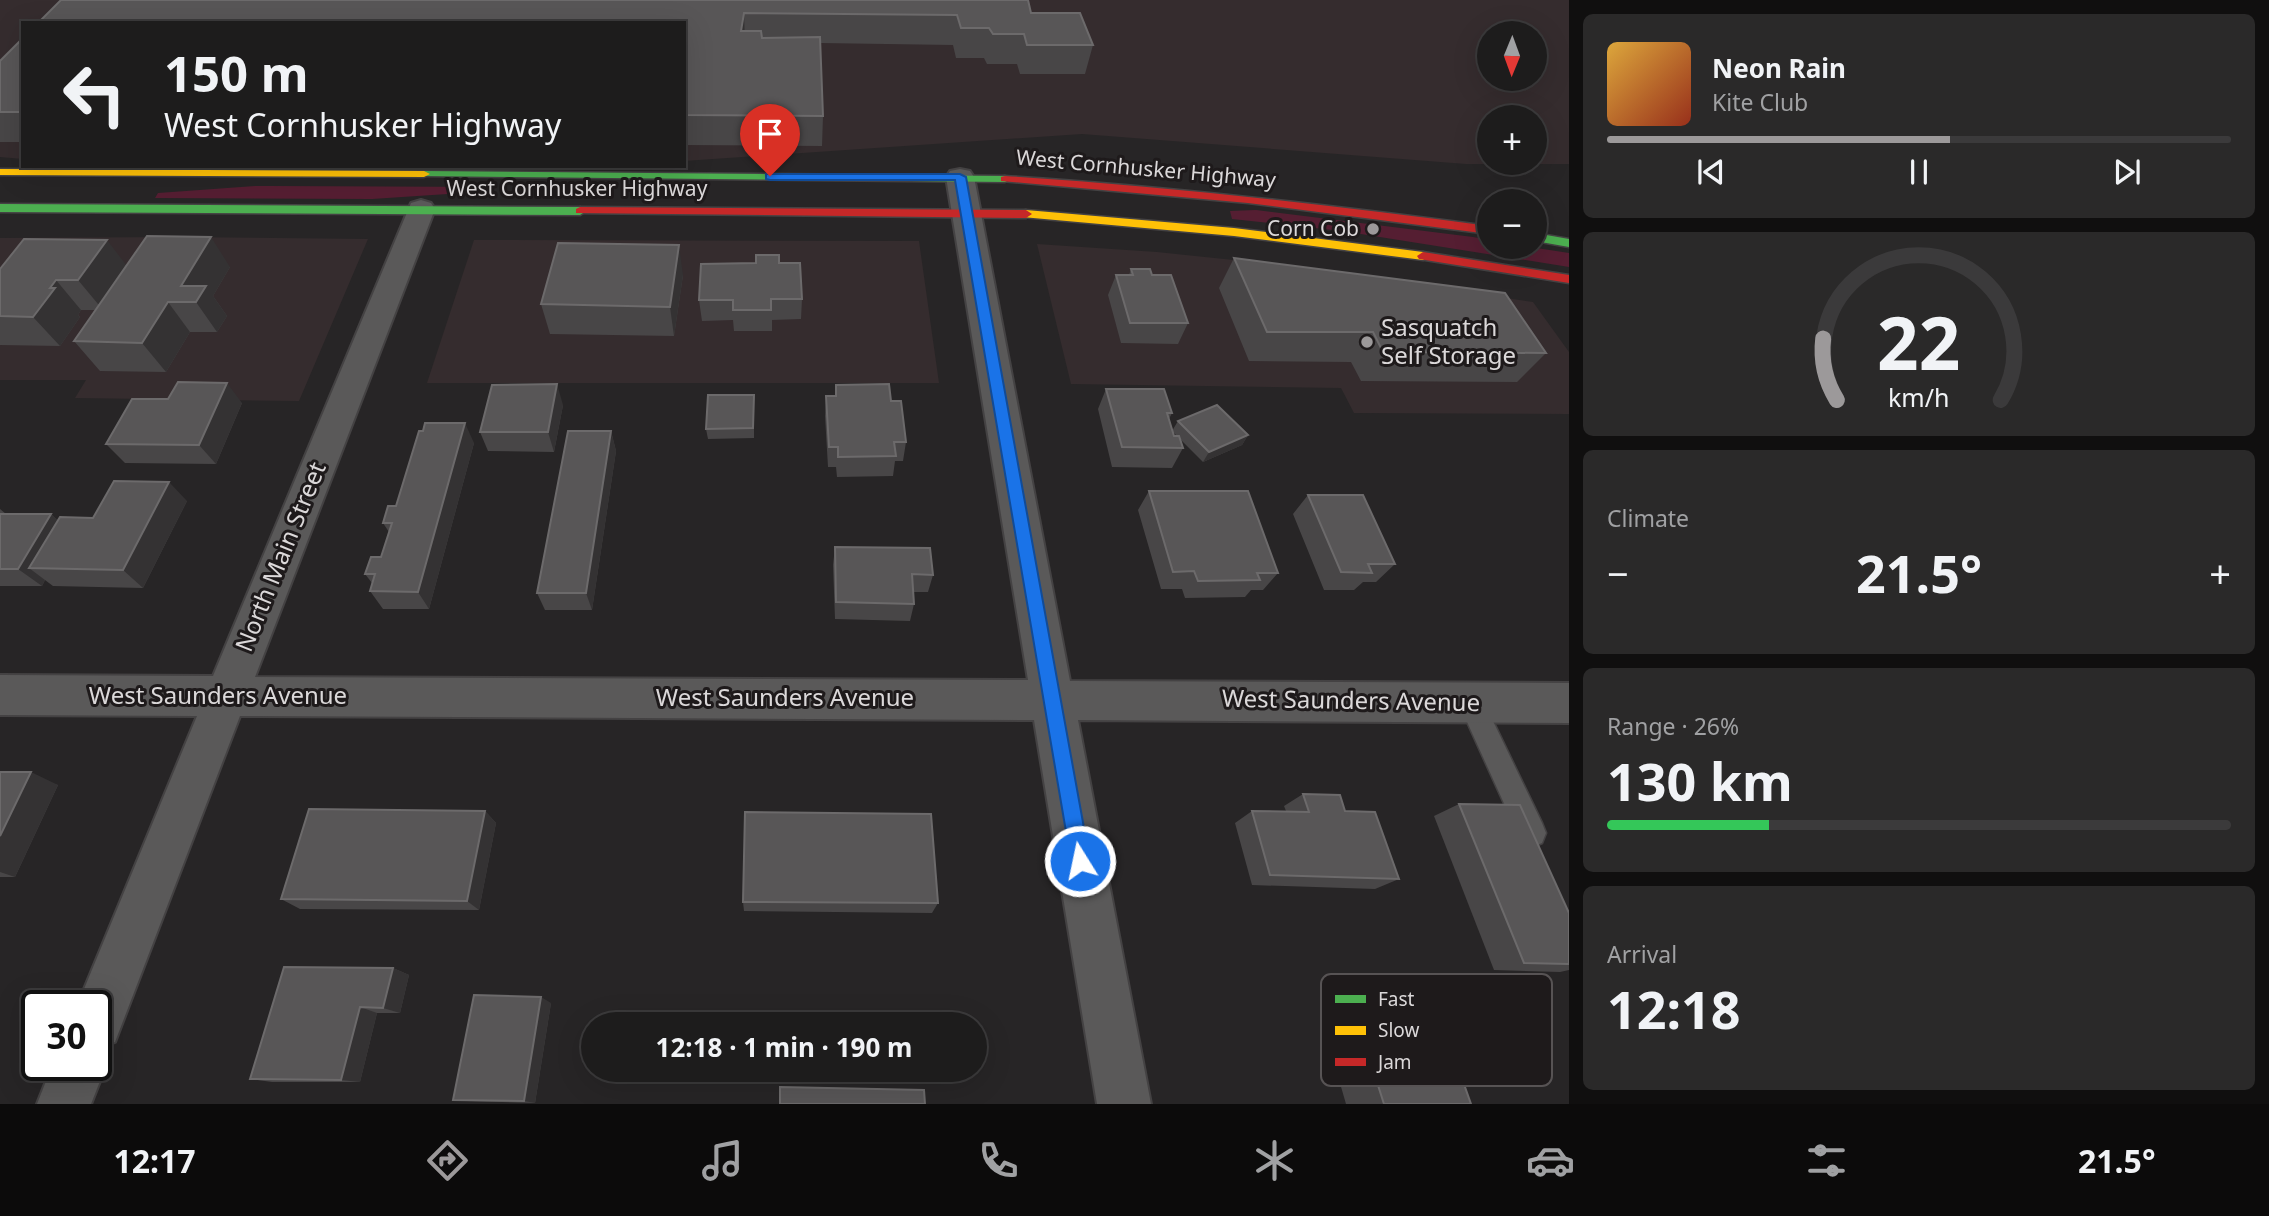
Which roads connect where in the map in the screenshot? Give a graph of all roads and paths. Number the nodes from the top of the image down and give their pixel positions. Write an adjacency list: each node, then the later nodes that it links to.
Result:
1 (0, 172): 2 (main road, West Cornhusker Highway)
2 (960, 177): 5 (street); 6 (main road, West Cornhusker Highway)
3 (0, 208): 4 (main road, West Cornhusker Highway)
4 (421, 209): 5 (main road, West Cornhusker Highway); 11 (street, North Main Street)
5 (967, 212): 9 (main road, West Cornhusker Highway); 12 (street)
6 (1477, 228)
7 (1547, 239): 8 (main road)
8 (1569, 243)
9 (1569, 279)
10 (0, 695): 11 (street, West Saunders Avenue)
11 (225, 696): 12 (street, West Saunders Avenue); 16 (street, North Main Street)
12 (1051, 699): 13 (street, West Saunders Avenue); 19 (street)
13 (1471, 702): 14 (street, West Saunders Avenue); 15 (lane)
14 (1569, 703)
15 (1540, 851)
16 (109, 990)
17 (73, 1081): 18 (street)
18 (64, 1104)
19 (1124, 1104)

